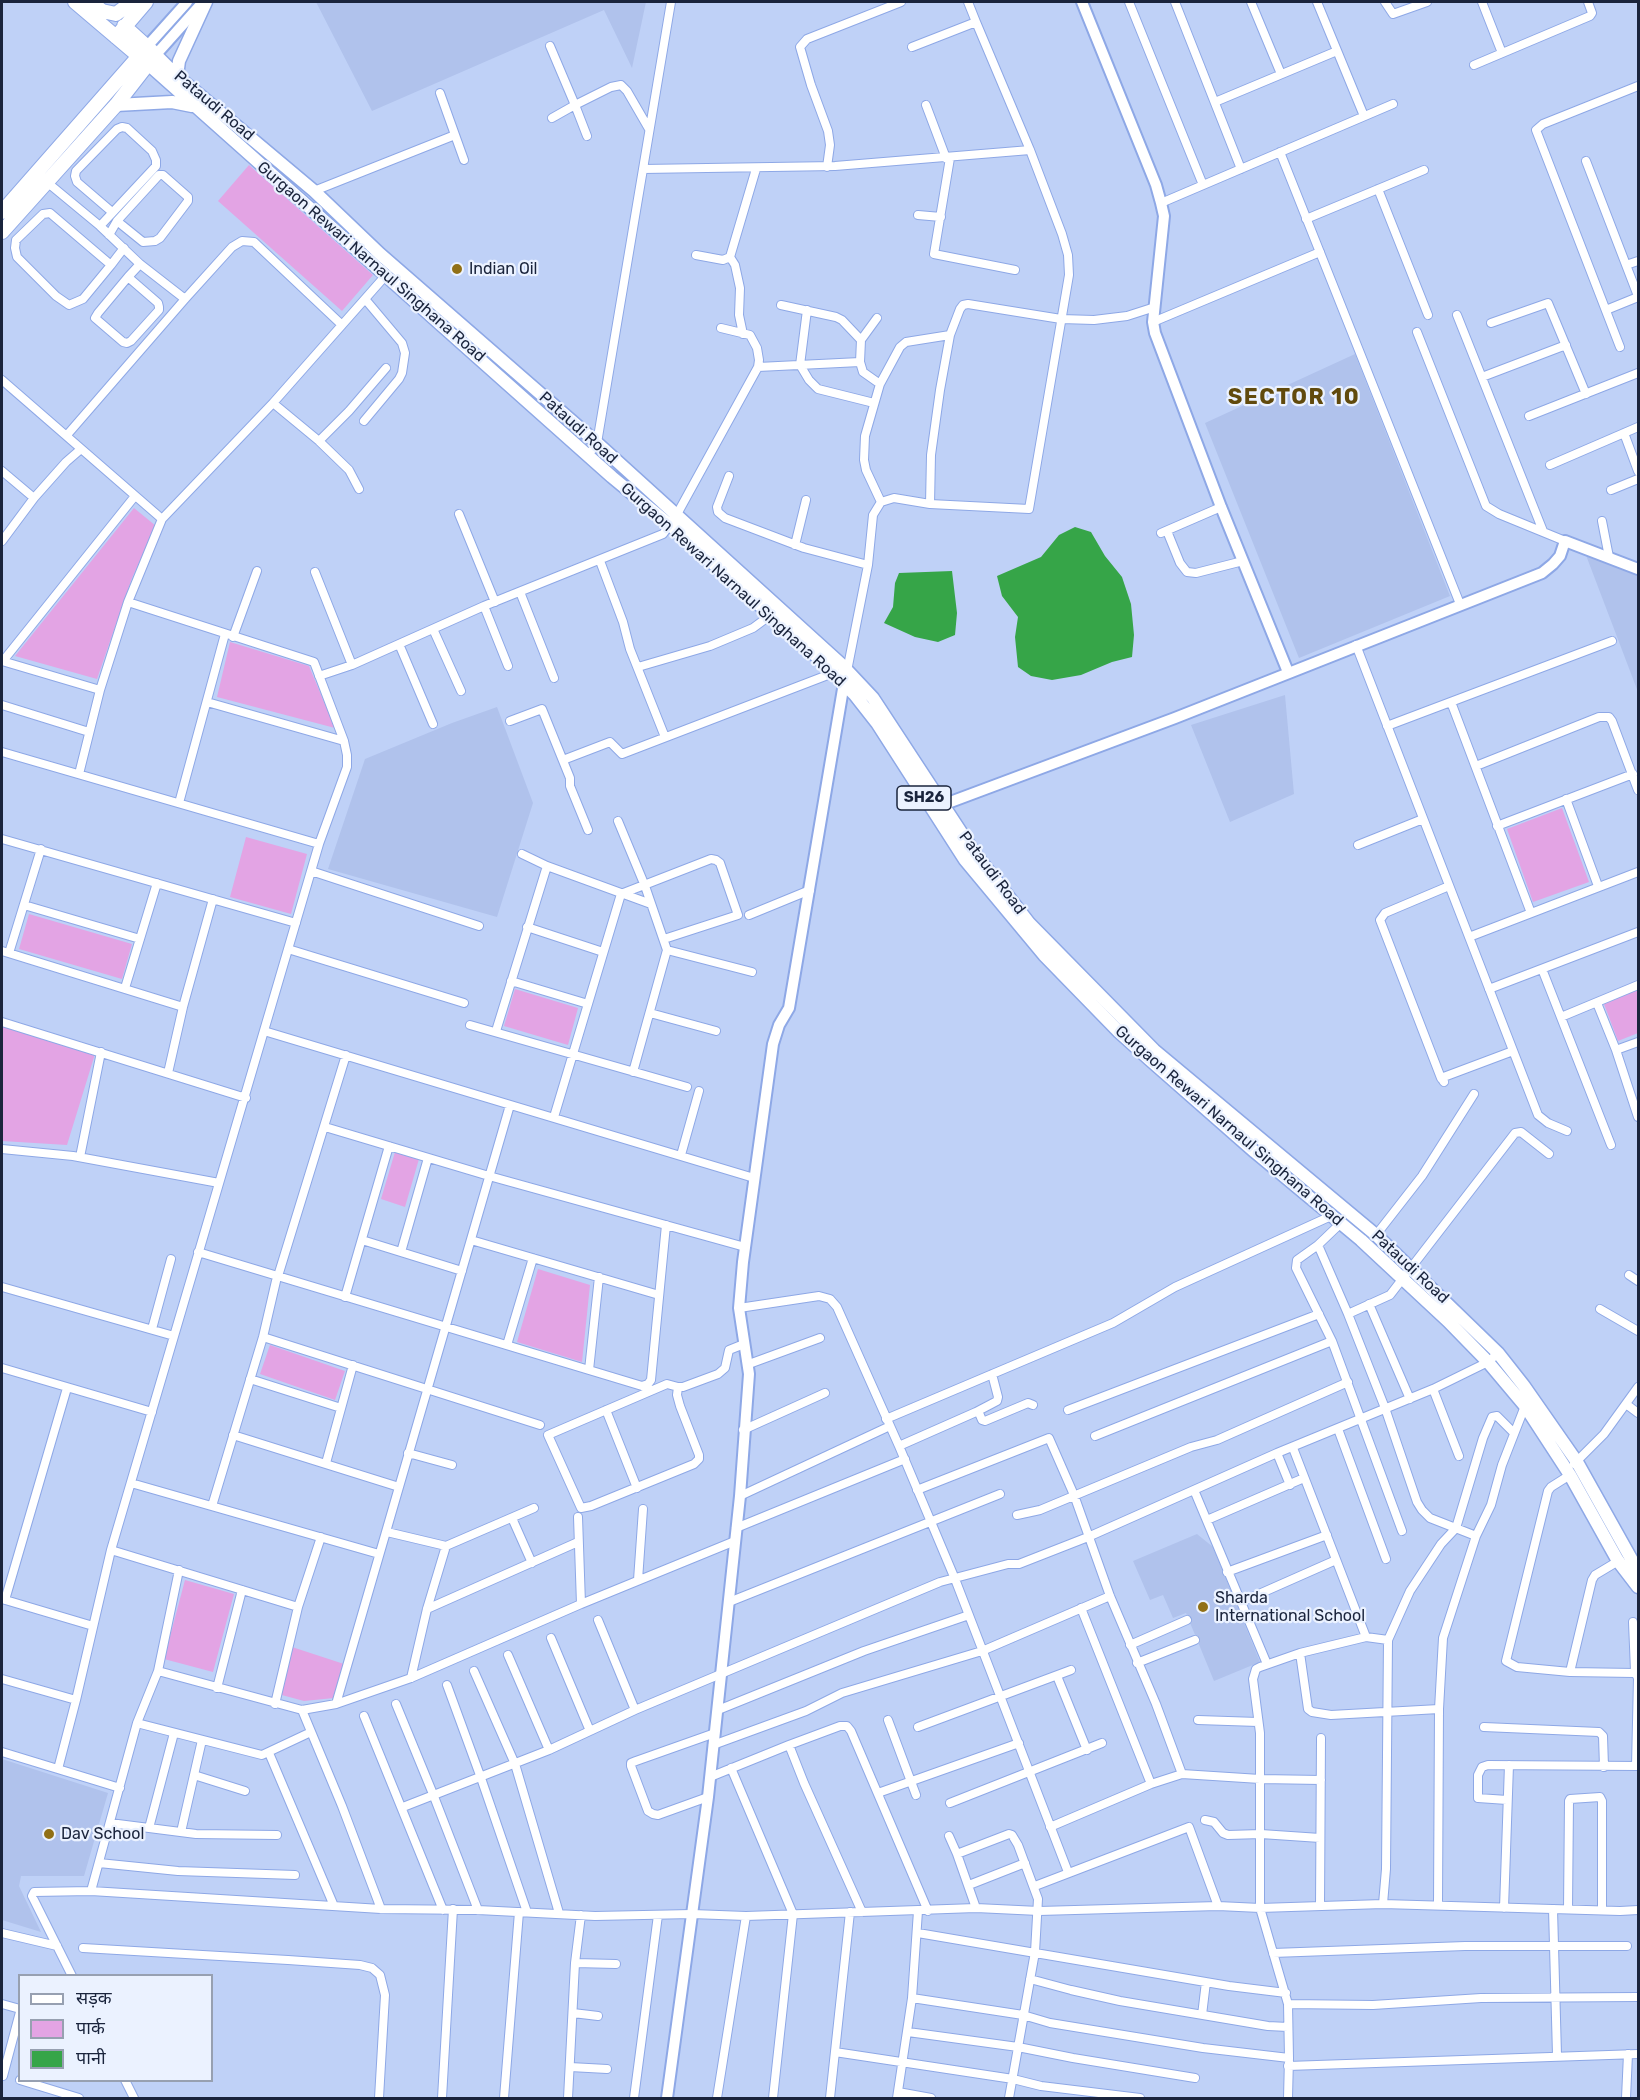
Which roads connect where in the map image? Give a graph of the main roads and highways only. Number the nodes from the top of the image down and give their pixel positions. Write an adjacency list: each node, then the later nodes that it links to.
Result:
1 (75, 2): 6 (highway)
2 (91, 2): 3 (highway)
3 (132, 2)
4 (146, 2): 6 (highway)
5 (205, 2): 8 (main road)
6 (120, 32): 7 (highway)
7 (147, 56): 8 (main road, Pataudi Road / SH26); 9 (highway); 10 (main road, Gurgaon Rewari Narnaul Singhana Road / SH26); 11 (highway)
8 (177, 76): 13 (main road, Pataudi Road / SH26)
9 (116, 105): 10 (main road); 12 (highway)
10 (193, 106): 13 (main road, Gurgaon Rewari Narnaul Singhana Road / SH26)
11 (2, 212)
12 (2, 232)
13 (391, 271): 14 (main road, Pataudi Road / SH26); 14 (main road, Gurgaon Rewari Narnaul Singhana Road / SH26)
14 (673, 520): 15 (main road, Gurgaon Rewari Narnaul Singhana Road / SH26)
15 (775, 612): 16 (main road, Gurgaon Rewari Narnaul Singhana Road / SH26); 16 (main road, SH26)
16 (937, 807): 17 (main road, Gurgaon Rewari Narnaul Singhana Road / SH26)
17 (1186, 1085): 18 (main road, Gurgaon Rewari Narnaul Singhana Road / SH26); 18 (main road, Pataudi Road / SH26)
18 (1493, 1358): 19 (main road, Gurgaon Rewari Narnaul Singhana Road / SH26); 19 (main road, Pataudi Road / SH26)
19 (1571, 1468): 20 (main road, Gurgaon Rewari Narnaul Singhana Road / SH26)
20 (1636, 1571): 21 (main road, Gurgaon Rewari Narnaul Singhana Road / SH26)
21 (1638, 1587)

